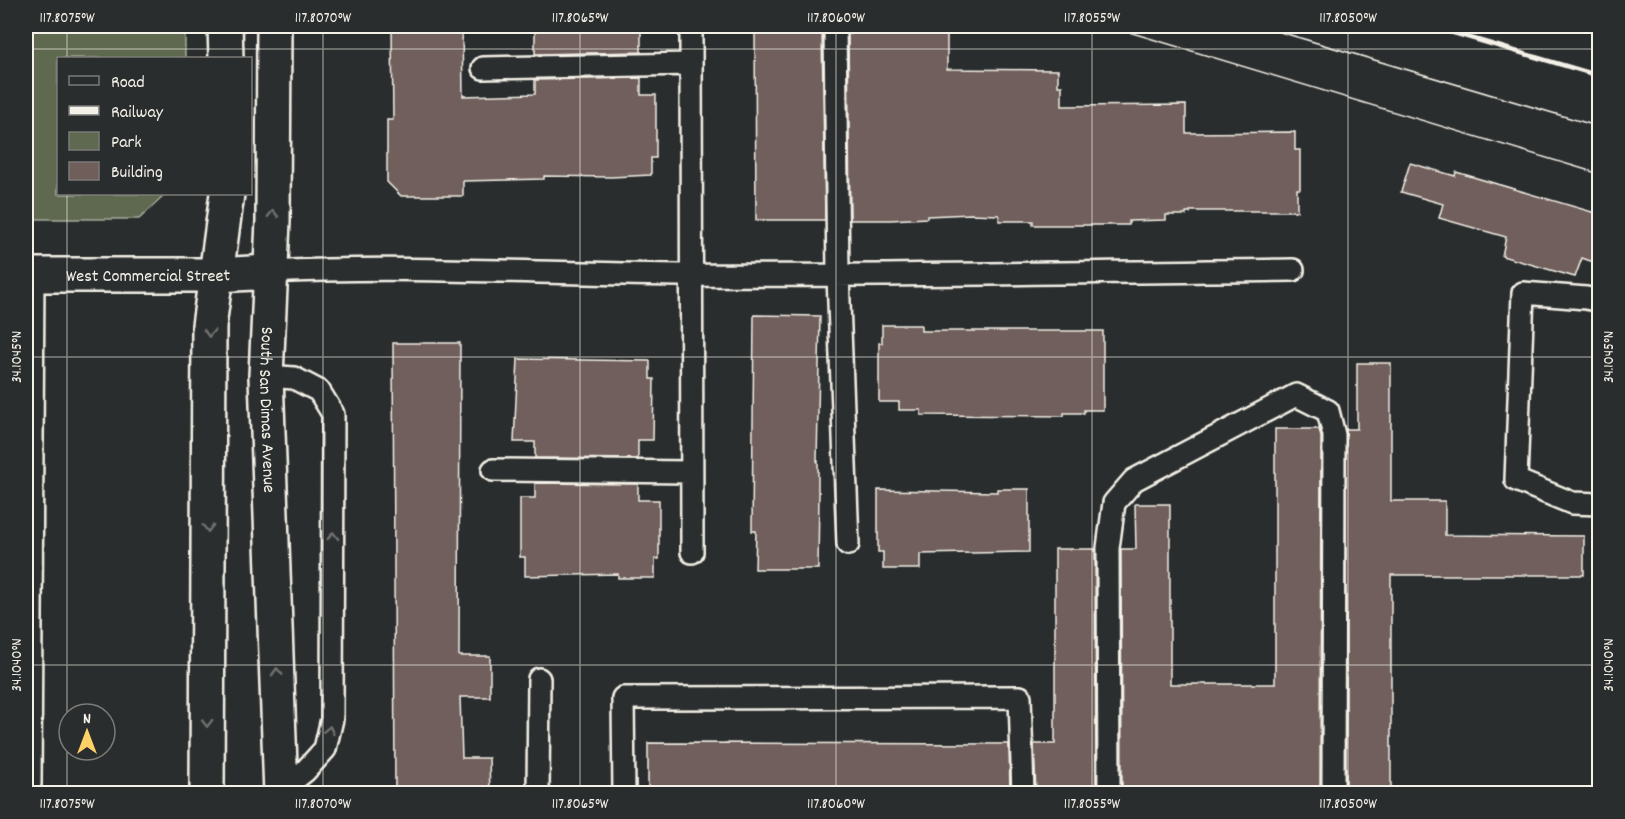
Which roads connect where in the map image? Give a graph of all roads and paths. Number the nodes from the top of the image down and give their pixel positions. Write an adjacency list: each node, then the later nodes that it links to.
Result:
1 (225, 26): 5 (street)
2 (274, 26): 10 (street, South San Dimas Avenue, one-way to 2)
3 (692, 26): 6 (lane)
4 (835, 27): 14 (lane)
5 (226, 57)
6 (691, 64): 7 (lane); 13 (lane)
7 (483, 68)
8 (227, 195): 12 (street)
9 (1293, 270): 14 (lane)
10 (270, 272): 12 (street, West Commercial Street); 13 (lane); 16 (street, South San Dimas Avenue)
11 (29, 275): 12 (street, West Commercial Street); 23 (lane)
12 (217, 275): 25 (street, one-way to 25)
13 (690, 275): 14 (lane); 18 (lane)
14 (838, 275): 20 (lane)
15 (1599, 301): 19 (lane)
16 (266, 376): 24 (street, South San Dimas Avenue, one-way to 16); 24 (lane, one-way to 16)
17 (494, 470): 18 (lane)
18 (691, 472): 21 (lane)
19 (1599, 504)
20 (848, 544)
21 (692, 552)
22 (538, 679): 26 (lane)
23 (30, 784)
24 (281, 792)
25 (207, 794)
26 (537, 794)
27 (624, 794): 28 (lane)
28 (1023, 794)
29 (1109, 794): 30 (lane)
30 (1333, 794)

